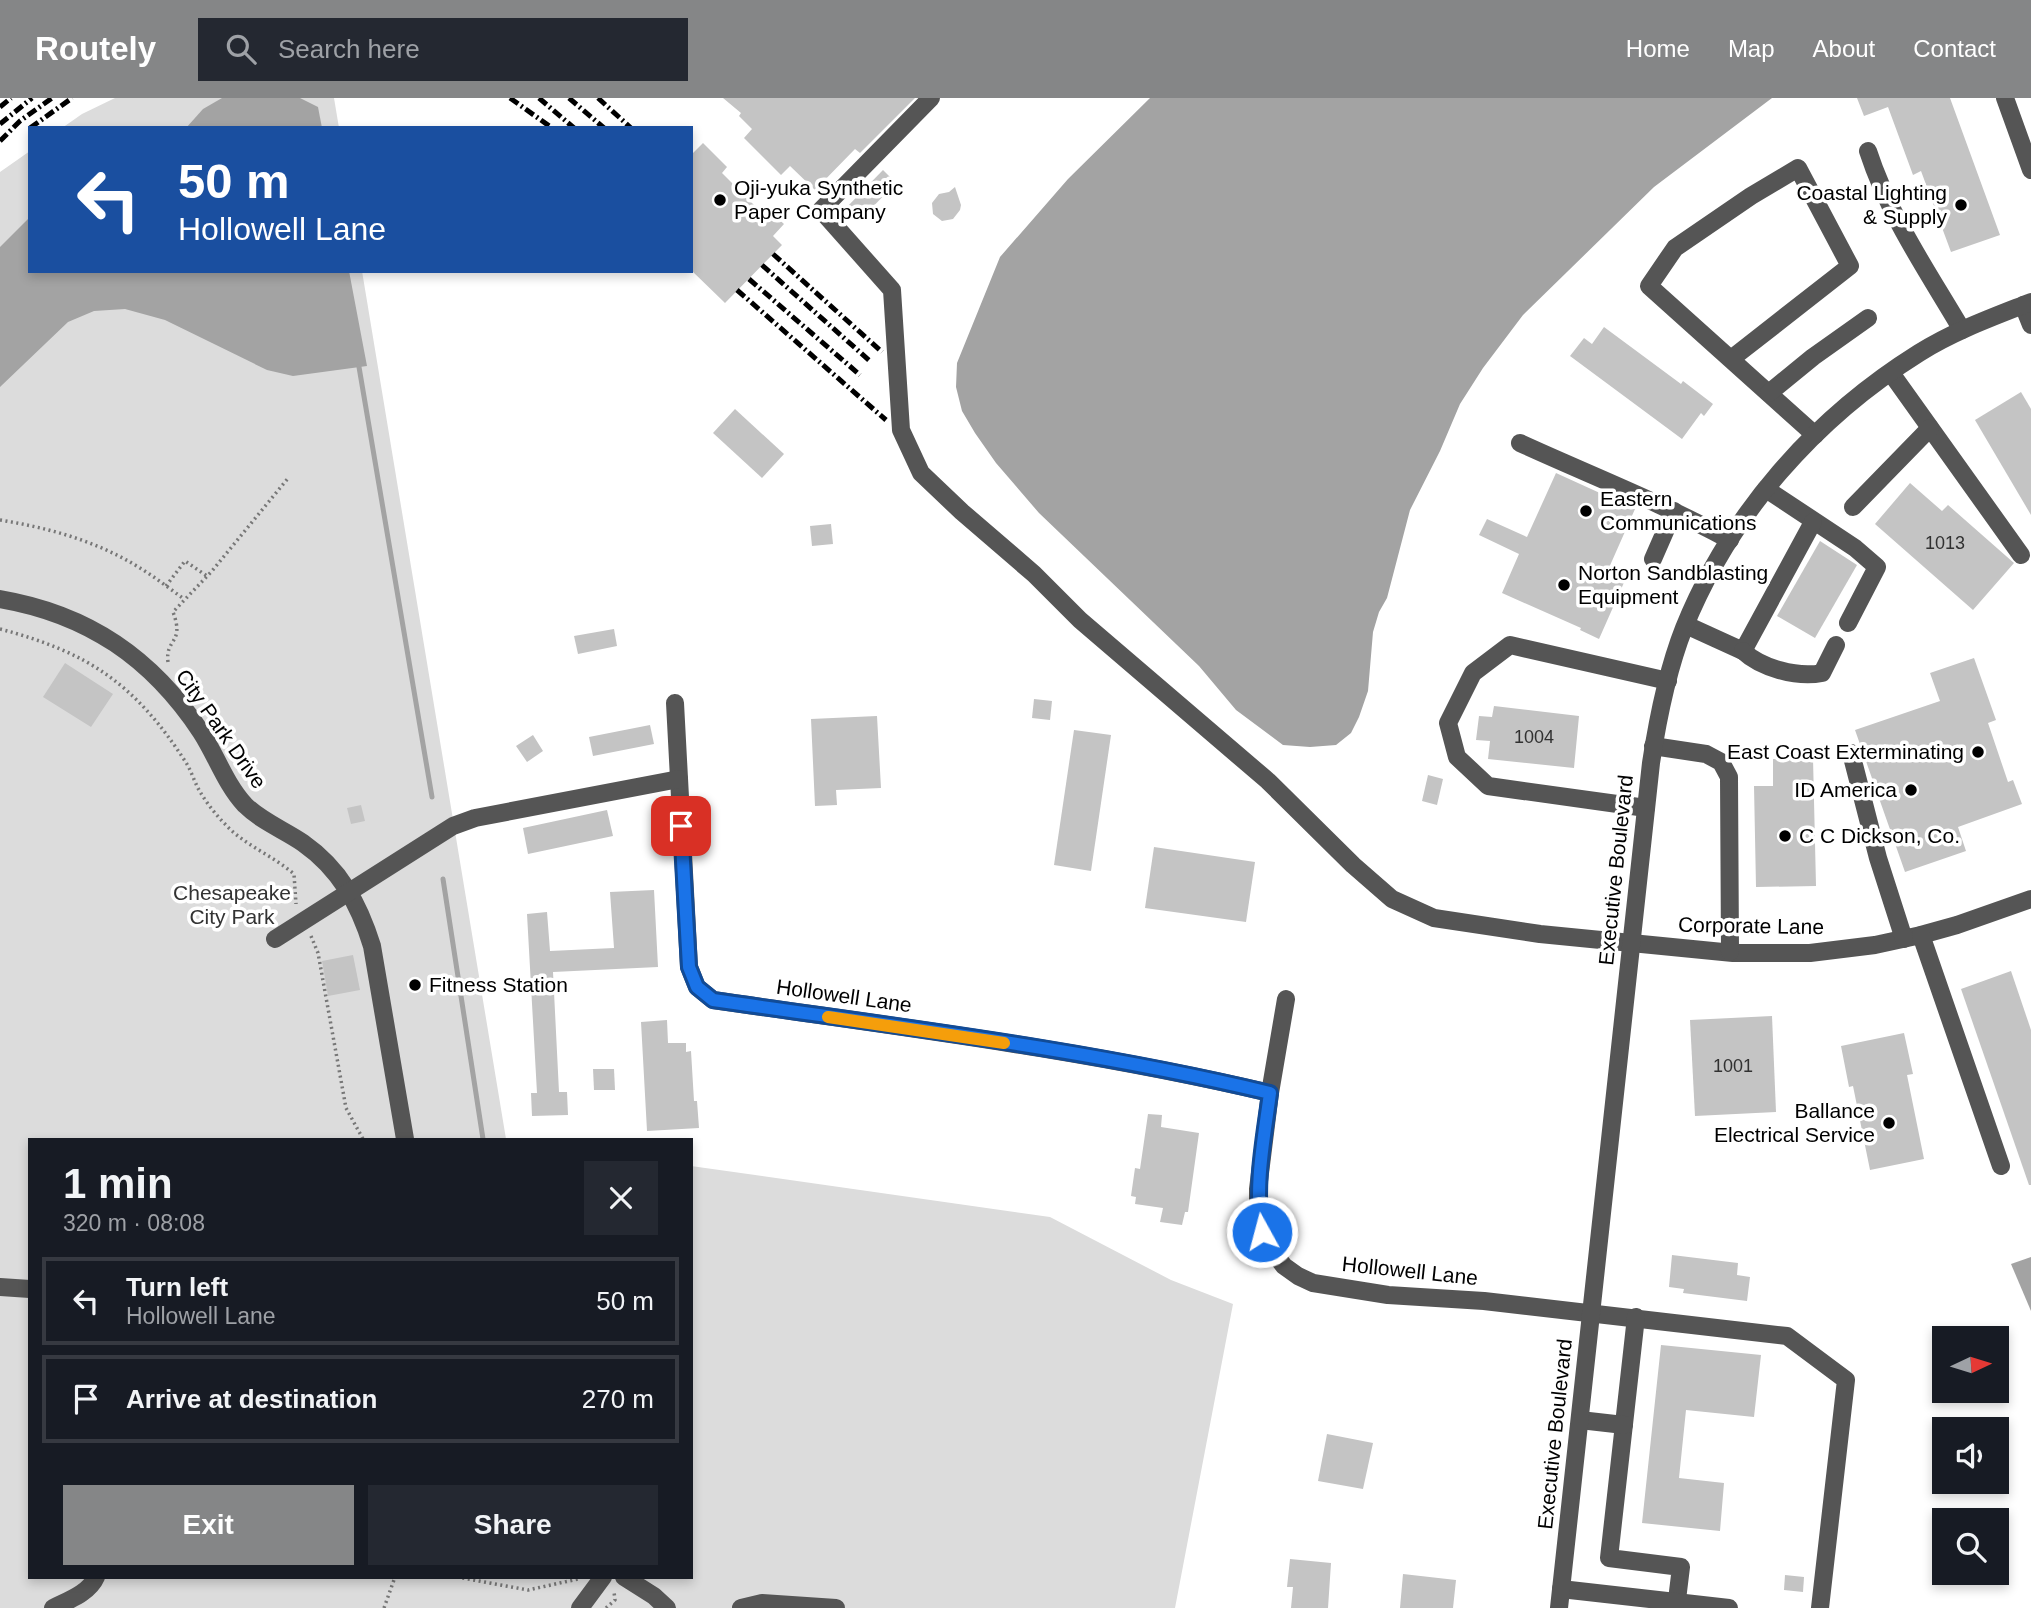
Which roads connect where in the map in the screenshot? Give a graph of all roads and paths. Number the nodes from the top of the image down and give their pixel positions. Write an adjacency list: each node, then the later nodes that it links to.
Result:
1 (931, 98): 45 (street, Corporate Lane)
2 (2005, 98): 4 (street)
3 (1868, 151): 8 (street)
4 (2031, 170)
5 (2027, 304): 7 (street); 8 (street, Executive Boulevard)
6 (1868, 318): 11 (street)
7 (2031, 325)
8 (1962, 330): 10 (street, Executive Boulevard)
9 (1731, 359): 9 (street); 11 (street)
10 (1891, 373): 12 (street); 13 (street, Executive Boulevard)
11 (1769, 393): 13 (street)
12 (1930, 428): 17 (street); 22 (street)
13 (1815, 435): 16 (street, Executive Boulevard)
14 (1520, 443): 18 (street)
15 (289, 477): 24 (path)
16 (1766, 489): 20 (street); 21 (street, Executive Boulevard)
17 (1853, 507)
18 (1674, 511): 21 (street); 23 (street)
19 (0, 520): 25 (path)
20 (1813, 522): 28 (street); 32 (street)
21 (1730, 540): 29 (street, Executive Boulevard)
22 (2021, 555)
23 (1653, 559)
24 (207, 576): 25 (path); 27 (path)
25 (166, 586): 27 (path)
26 (0, 599): 33 (street, City Park Drive)
27 (184, 599): 33 (path)
28 (1848, 623)
29 (1686, 625): 32 (street); 34 (street, Executive Boulevard)
30 (0, 629): 42 (path)
31 (1836, 645): 32 (street)
32 (1743, 651)
33 (158, 678): 40 (street, City Park Drive)
34 (1668, 681): 36 (street, Executive Boulevard); 39 (street)
35 (675, 703): 38 (street, Hollowell Lane)
36 (1653, 746): 39 (street, Executive Boulevard); 46 (street)
37 (1851, 752): 43 (street)
38 (679, 779): 40 (street); 48 (street, Hollowell Lane)
39 (1646, 808): 45 (street, Executive Boulevard)
40 (351, 893): 42 (street); 50 (street, City Park Drive)
41 (2031, 899): 43 (street, Corporate Lane)
42 (303, 921): 44 (street); 49 (path)
43 (1913, 937): 46 (street, Corporate Lane); 51 (street)
44 (275, 939)
45 (1631, 944): 46 (street, Corporate Lane); 54 (street, Executive Boulevard)
46 (1730, 952)
47 (1286, 999): 48 (street, Hollowell Lane)
48 (1270, 1093): 54 (street, Hollowell Lane)
49 (362, 1138)
50 (405, 1138)
51 (2001, 1166)
52 (0, 1287): 53 (street)
53 (28, 1289)
54 (1592, 1312): 55 (street, Hollowell Lane); 56 (street, Executive Boulevard)
55 (1636, 1317): 57 (street); 77 (street, Hollowell Lane)
56 (1580, 1420): 57 (street); 64 (street, Executive Boulevard)
57 (1624, 1425): 68 (street)
58 (95, 1579): 69 (street)
59 (394, 1579): 70 (path)
60 (468, 1579): 61 (path)
61 (578, 1579)
62 (602, 1579): 71 (street)
63 (627, 1579): 72 (street)
64 (1561, 1589): 67 (street); 75 (street, Executive Boulevard)
65 (626, 1600): 66 (path)
66 (615, 1601)
67 (1615, 1602): 68 (street)
68 (1676, 1605): 76 (street)
69 (53, 1608)
70 (384, 1608)
71 (580, 1608)
72 (667, 1608)
73 (741, 1608): 74 (street)
74 (836, 1608)
75 (1559, 1608)
76 (1729, 1608)
77 (1821, 1608)

